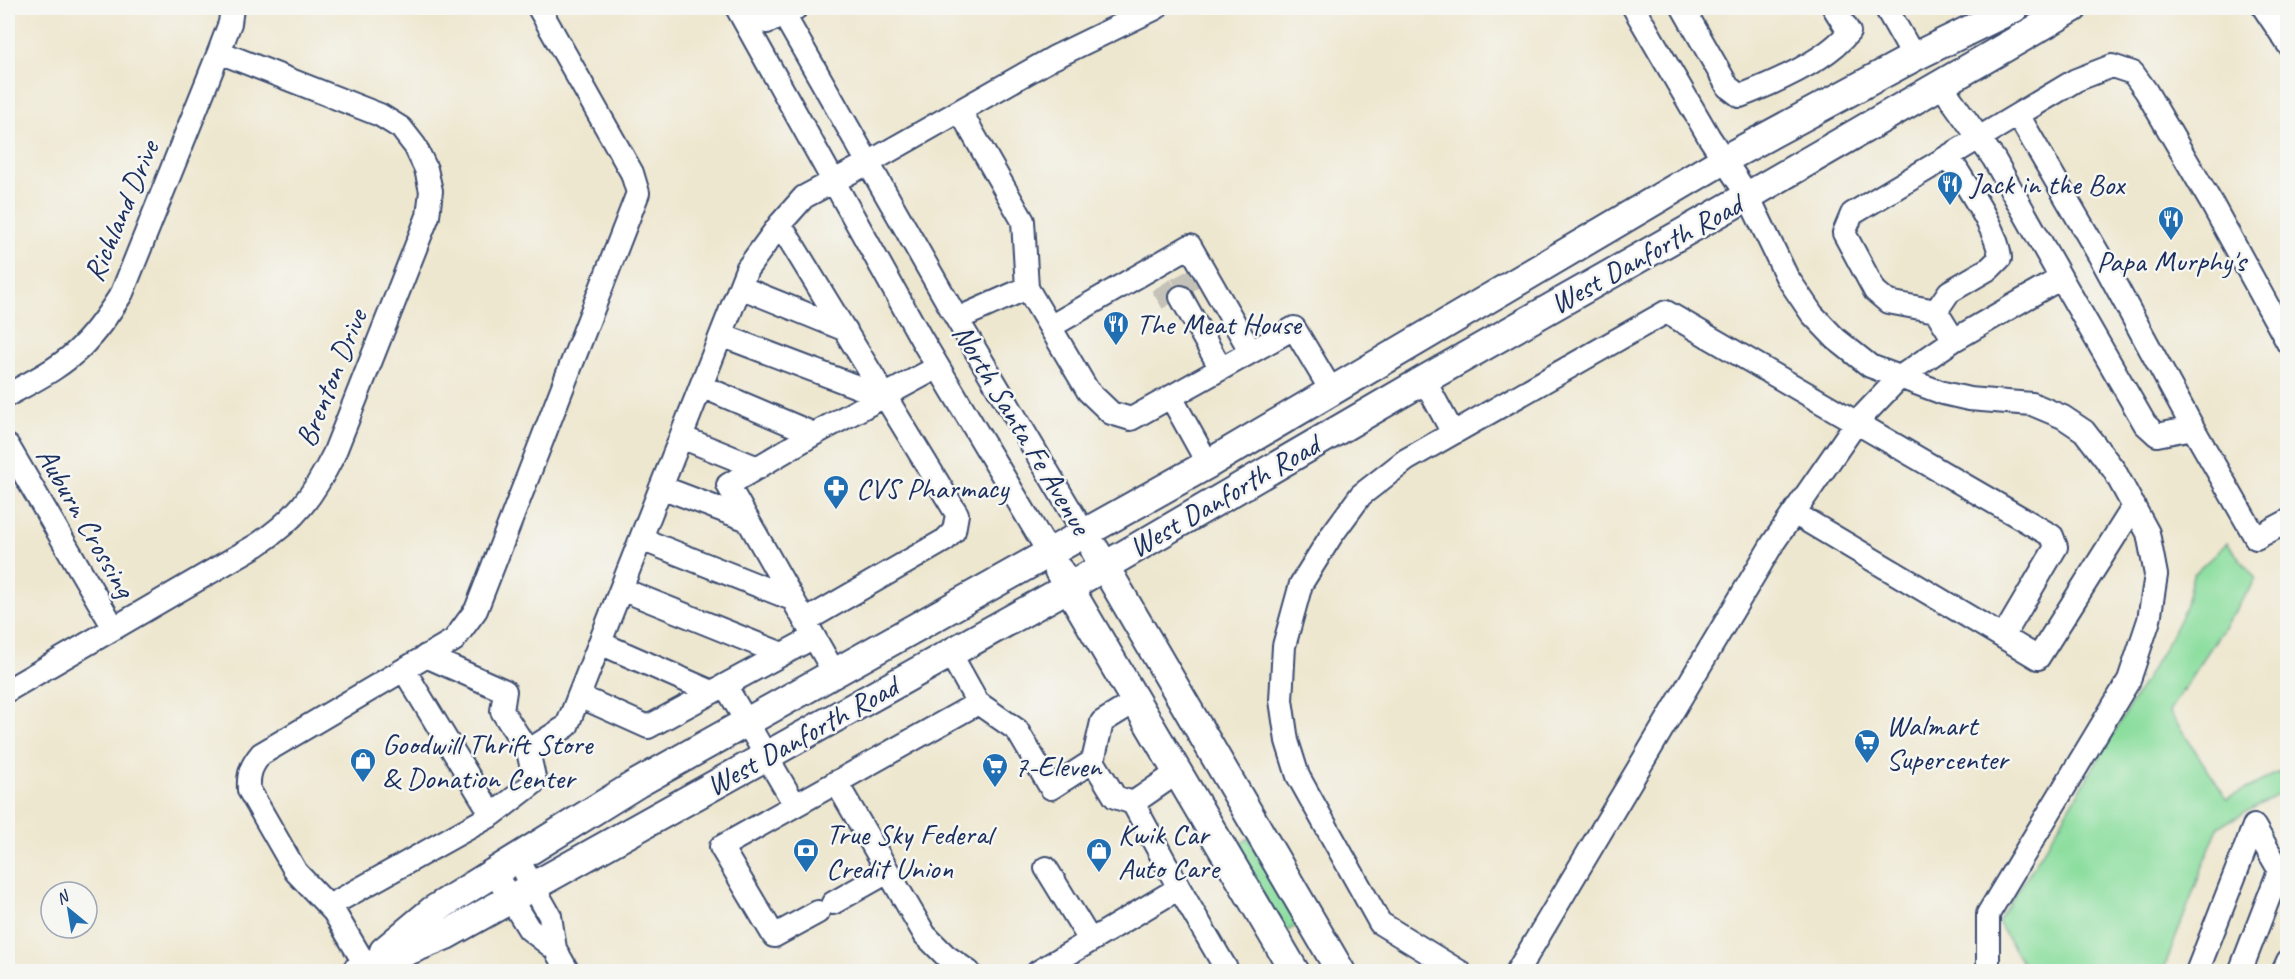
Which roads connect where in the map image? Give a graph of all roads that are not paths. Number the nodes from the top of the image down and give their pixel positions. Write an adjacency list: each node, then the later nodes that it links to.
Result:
1 (232, 8): 15 (street, Richland Drive)
2 (539, 8): 74 (street)
3 (737, 8): 24 (street, North Santa Fe Avenue)
4 (759, 8): 13 (street)
5 (1156, 8): 18 (street)
6 (1634, 8): 22 (street)
7 (1683, 8): 8 (street)
8 (1834, 8)
9 (1886, 8): 16 (street)
10 (2014, 8): 16 (main road, West Danforth Road)
11 (2073, 8): 17 (main road, West Danforth Road)
12 (2264, 8): 14 (street)
13 (787, 10): 23 (street, North Santa Fe Avenue)
14 (2288, 44)
15 (219, 52): 45 (street, Richland Drive); 68 (street, Brenton Drive)
16 (1914, 57): 22 (main road, West Danforth Road)
17 (1941, 85): 20 (street); 25 (main road, West Danforth Road)
18 (960, 111): 23 (street); 31 (street)
19 (2018, 115): 20 (street); 38 (street); 49 (street)
20 (1980, 139): 21 (street); 28 (street)
21 (1949, 157): 32 (street); 32 (street)
22 (1725, 159): 25 (street); 29 (main road, West Danforth Road)
23 (868, 163): 24 (street); 33 (street, North Santa Fe Avenue)
24 (833, 183): 26 (street); 40 (street, North Santa Fe Avenue)
25 (1749, 196): 41 (street); 42 (main road, West Danforth Road)
26 (780, 224): 30 (street); 35 (street)
27 (1177, 275): 34 (street); 39 (street); 39 (street); 39 (street)
28 (2061, 278): 37 (street); 49 (street)
29 (1516, 281): 42 (main road); 44 (main road, West Danforth Road)
30 (740, 287): 35 (street); 36 (street)
31 (1027, 288): 33 (street); 34 (street)
32 (1936, 311): 37 (street)
33 (957, 319): 61 (street, North Santa Fe Avenue)
34 (1050, 327): 47 (street)
35 (846, 330): 46 (street)
36 (721, 335): 43 (street); 46 (street)
37 (1954, 340): 41 (street)
38 (2288, 343)
39 (1231, 363): 44 (street); 47 (street)
40 (938, 367): 46 (street); 63 (street, North Santa Fe Avenue)
41 (1900, 377): 48 (street); 57 (street)
42 (1424, 380): 51 (street); 64 (main road, West Danforth Road)
43 (701, 386): 50 (street); 52 (street)
44 (1331, 390): 54 (main road, West Danforth Road)
45 (8, 395)
46 (884, 397): 50 (street); 69 (street)
47 (1171, 397): 54 (street)
48 (1856, 423): 51 (street); 58 (street); 70 (street)
49 (2193, 428): 60 (street)
50 (814, 434): 55 (street)
51 (1453, 434): 109 (street)
52 (681, 437): 55 (street); 56 (street)
53 (8, 446): 68 (street, Auburn Crossing)
54 (1208, 464): 61 (main road, West Danforth Road)
55 (758, 468): 59 (street)
56 (661, 487): 59 (street); 62 (street)
57 (2134, 507): 70 (street); 111 (street)
58 (1794, 513): 70 (street); 110 (street)
59 (748, 520): 67 (street)
60 (2288, 521)
61 (1084, 533): 63 (main road, West Danforth Road); 64 (main road, North Santa Fe Avenue)
62 (640, 539): 66 (street); 67 (street)
63 (1049, 554): 65 (main road, North Santa Fe Avenue); 76 (main road, West Danforth Road)
64 (1104, 566): 65 (main road, West Danforth Road); 91 (main road, North Santa Fe Avenue)
65 (1069, 587): 72 (main road, West Danforth Road); 80 (main road, North Santa Fe Avenue)
66 (621, 589): 71 (street); 73 (street)
67 (792, 599): 69 (street)
68 (114, 628): 78 (street, Brenton Drive)
69 (809, 629): 73 (street); 76 (street)
70 (2003, 638)
71 (600, 643): 77 (street); 79 (street)
72 (950, 653): 81 (street); 84 (main road, West Danforth Road)
73 (782, 654): 77 (street)
74 (426, 656): 75 (street); 83 (street)
75 (404, 670): 90 (street); 98 (street)
76 (835, 674): 82 (main road, West Danforth Road)
77 (718, 689): 79 (street); 82 (street)
78 (8, 690)
79 (579, 696): 83 (street)
80 (1136, 701): 85 (street); 86 (main road, North Santa Fe Avenue)
81 (978, 703): 85 (street); 87 (street)
82 (747, 722): 84 (street); 92 (main road, West Danforth Road)
83 (528, 751): 90 (street)
84 (766, 756): 89 (street); 97 (main road, West Danforth Road)
85 (1093, 761): 88 (street)
86 (1178, 772): 88 (street); 91 (main road); 107 (main road, North Santa Fe Avenue)
87 (836, 782): 89 (street); 94 (street)
88 (1132, 803): 96 (street)
89 (795, 805): 94 (street)
90 (492, 815): 98 (street)
91 (1259, 831): 108 (main road, North Santa Fe Avenue)
92 (506, 865): 97 (street); 102 (main road, West Danforth Road)
93 (1046, 868): 99 (street)
94 (888, 872): 104 (street)
95 (2283, 878): 112 (street); 113 (street)
96 (1179, 888): 99 (street); 106 (street)
97 (522, 893): 102 (main road, West Danforth Road); 103 (street)
98 (329, 906): 102 (street)
99 (1090, 940): 101 (street)
100 (2288, 961): 114 (street)
101 (1071, 963): 105 (street)
102 (361, 969)
103 (568, 972)
104 (969, 972)
105 (1038, 972)
106 (1228, 972)
107 (1295, 972)
108 (1341, 972)
109 (1460, 972)
110 (1517, 972)
111 (1989, 972)
112 (2197, 972)
113 (2240, 972)
114 (2283, 972)

